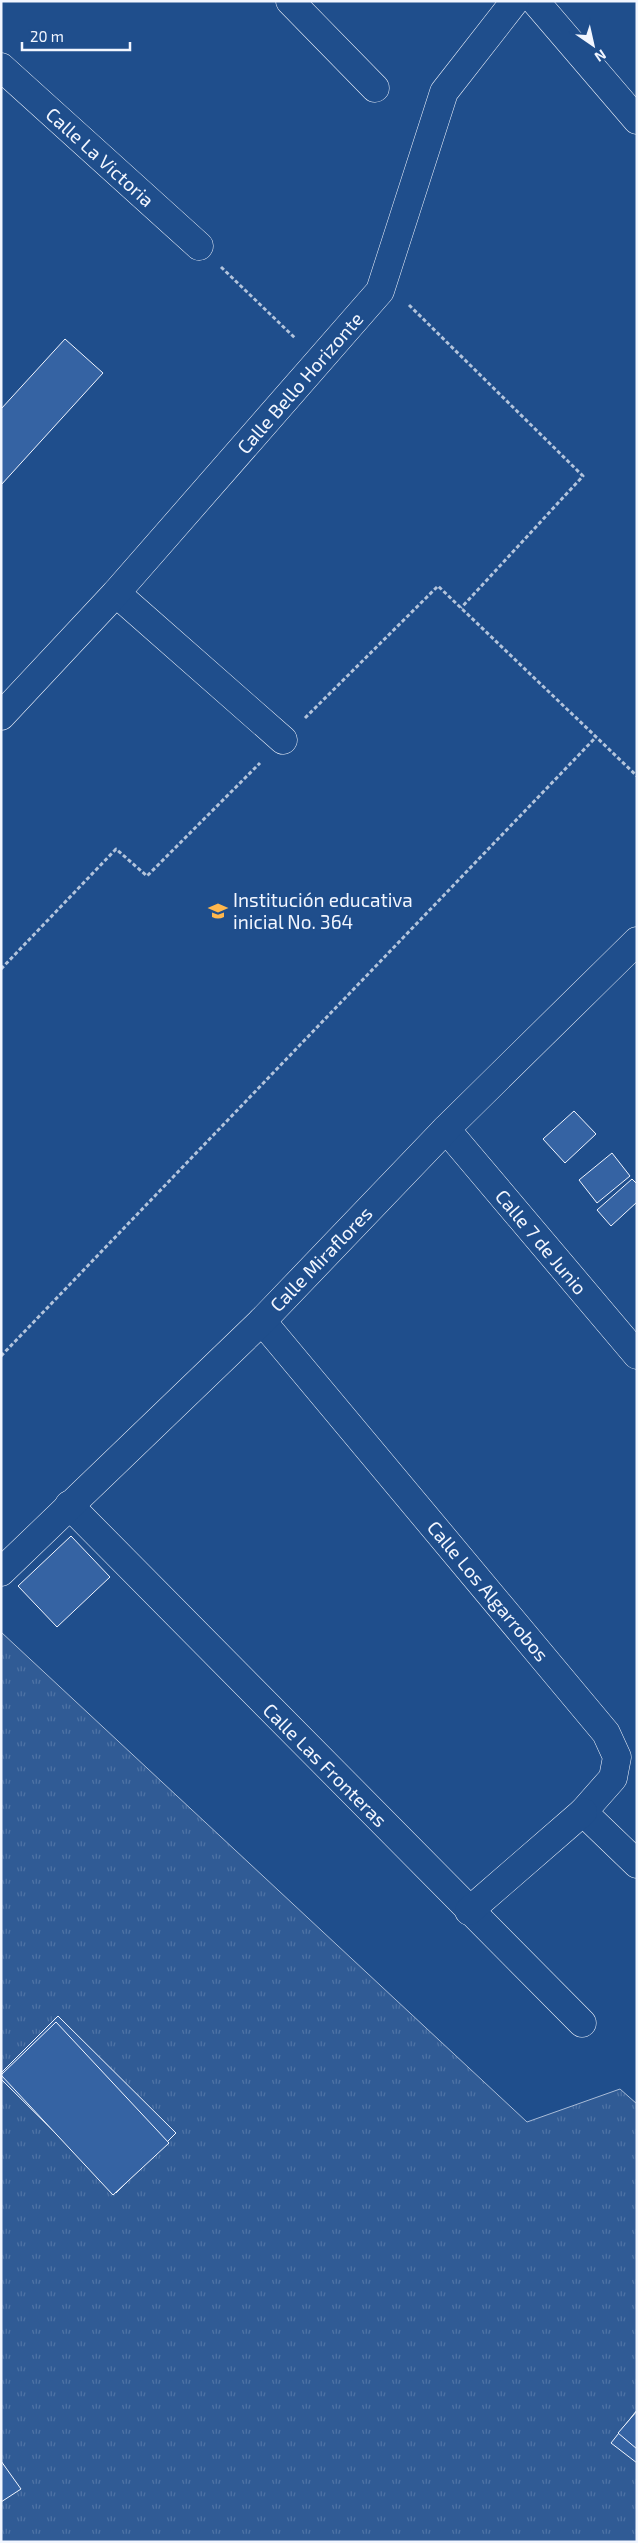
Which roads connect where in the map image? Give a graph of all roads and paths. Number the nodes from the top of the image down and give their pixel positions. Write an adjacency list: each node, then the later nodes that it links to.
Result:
1 (290, 1): 5 (street)
2 (515, 1): 8 (street, Calle Bello Horizonte)
3 (536, 1): 6 (street)
4 (1, 67): 7 (street, Calle La Victoria)
5 (375, 88)
6 (637, 120)
7 (199, 246): 9 (path)
8 (384, 280): 9 (street, Calle Bello Horizonte); 11 (path)
9 (319, 361): 10 (street, Calle Bello Horizonte)
10 (116, 593): 12 (street, Calle Bello Horizonte); 14 (street)
11 (461, 608): 13 (path); 14 (path)
12 (1, 716)
13 (596, 738): 15 (path); 21 (path)
14 (283, 740): 17 (path)
15 (637, 776)
16 (634, 948): 18 (street, Calle Miraflores)
17 (1, 969)
18 (446, 1129): 19 (street, Calle Miraflores); 20 (street, Calle 7 de Junio)
19 (262, 1320): 22 (street, Calle Miraflores); 24 (street, Calle Los Algarrobos)
20 (637, 1355)
21 (1, 1356)
22 (69, 1505): 23 (street, Calle Miraflores); 26 (street, Calle Las Fronteras)
23 (1, 1572)
24 (583, 1812): 25 (street); 26 (street, Calle Los Algarrobos)
25 (637, 1864)
26 (470, 1911): 27 (street, Calle Las Fronteras)
27 (582, 2023)

